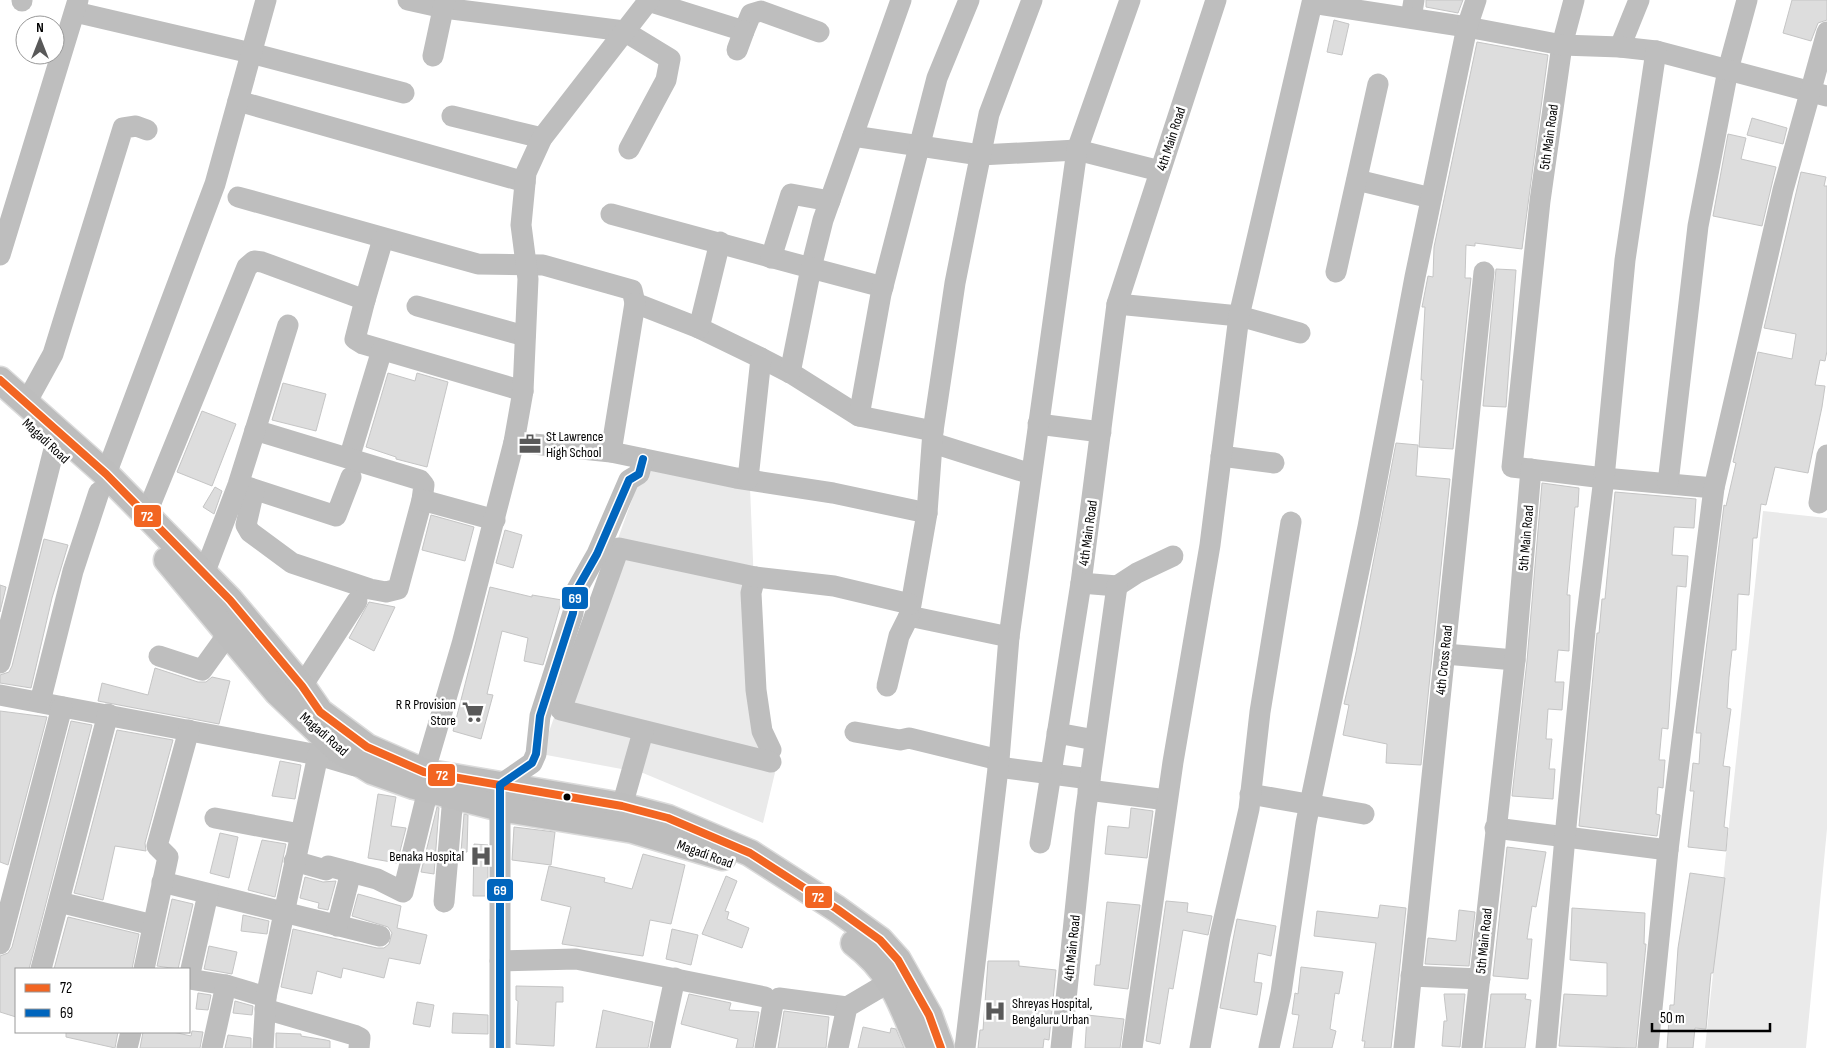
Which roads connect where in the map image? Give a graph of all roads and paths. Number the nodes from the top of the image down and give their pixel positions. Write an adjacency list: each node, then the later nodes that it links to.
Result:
1 (266, 0): 23 (street)
2 (408, 0): 13 (street)
3 (901, 0): 32 (street)
4 (969, 0): 34 (street)
5 (1032, 0): 37 (street)
6 (1130, 0): 36 (street)
7 (1216, 0): 38 (street, 4th Main Road)
8 (1476, 0): 16 (street)
9 (1574, 0): 20 (street)
10 (1639, 0): 21 (street)
11 (1747, 0): 25 (street)
12 (649, 1): 17 (street); 18 (street)
13 (445, 4): 17 (street); 24 (street)
14 (77, 6): 23 (street); 47 (street)
15 (1413, 9): 16 (street); 58 (street)
16 (1467, 27): 20 (street); 42 (street)
17 (624, 31): 33 (street); 35 (street)
18 (819, 32)
19 (1827, 32): 28 (street)
20 (1562, 45): 21 (street); 83 (street, 5th Main Road)
21 (1620, 47): 22 (street)
22 (1656, 51): 25 (street); 86 (street)
23 (251, 53): 27 (street); 29 (street)
24 (433, 56)
25 (1728, 70): 28 (street); 89 (street)
26 (1378, 84): 39 (street)
27 (404, 93)
28 (1818, 94): 91 (street)
29 (238, 100): 40 (street); 88 (street)
30 (452, 116): 33 (street)
31 (147, 130): 69 (street)
32 (854, 136): 34 (street); 43 (street)
33 (542, 138): 40 (street)
34 (920, 145): 37 (street); 53 (street)
35 (629, 149)
36 (1076, 150): 37 (street); 38 (street); 71 (street)
37 (980, 155): 74 (street)
38 (1160, 171): 56 (street, 4th Main Road)
39 (1357, 180): 42 (street); 51 (street)
40 (525, 182): 49 (street)
41 (238, 197): 45 (street)
42 (1431, 198): 132 (street)
43 (830, 201): 48 (street); 50 (street)
44 (611, 214): 46 (street)
45 (383, 239): 49 (street); 54 (street)
46 (720, 242): 48 (street); 60 (street)
47 (0, 255)
48 (771, 258): 50 (street)
49 (526, 266): 55 (street); 62 (street)
50 (811, 268): 53 (street); 65 (street)
51 (1336, 272)
52 (1484, 272): 107 (street, 4th Cross Road)
53 (883, 287): 70 (street)
54 (365, 300): 63 (street); 95 (street)
55 (635, 303): 60 (street); 78 (street)
56 (1117, 304): 58 (street); 73 (street, 4th Main Road)
57 (417, 306): 62 (street)
58 (1239, 316): 61 (street); 80 (street)
59 (288, 325): 72 (street)
60 (699, 328): 64 (street)
61 (1300, 333)
62 (525, 336): 67 (street)
63 (382, 350): 67 (street); 77 (street)
64 (761, 358): 65 (street); 87 (street)
65 (790, 373): 70 (street)
66 (0, 380): 69 (main road, Magadi Road)
67 (523, 391): 75 (street)
68 (0, 401): 76 (main road, Magadi Road)
69 (26, 403): 88 (main road, Magadi Road)
70 (858, 416): 74 (street)
71 (1038, 424): 73 (street); 84 (street)
72 (255, 430): 90 (street); 92 (street)
73 (1101, 432): 101 (street, 4th Main Road)
74 (933, 437): 84 (street); 94 (street)
75 (514, 442): 78 (street); 96 (street)
76 (54, 449): 88 (main road, Magadi Road); 110 (street)
77 (351, 452)
78 (611, 452): 81 (street)
79 (1827, 455): 93 (street)
80 (1221, 456): 82 (street); 98 (street)
81 (643, 459): 87 (street); 130 (street)
82 (1274, 463)
83 (1531, 469): 86 (street); 109 (street, 5th Main Road)
84 (1031, 474): 106 (street)
85 (351, 477): 90 (street)
86 (1604, 478): 89 (street); 138 (street)
87 (748, 479): 94 (street)
88 (102, 483): 95 (main road, Magadi Road); 105 (main road, Magadi Road); 114 (street)
89 (1668, 483): 91 (street)
90 (246, 487): 92 (street); 99 (street)
91 (1714, 488): 140 (street)
92 (422, 500): 96 (street)
93 (1819, 503)
94 (927, 513): 104 (street)
95 (146, 515): 99 (main road, Magadi Road)
96 (495, 520): 126 (street)
97 (1291, 522): 128 (street)
98 (1191, 550): 102 (street); 131 (street)
99 (204, 574): 111 (main road, Magadi Road)
100 (754, 578): 104 (street); 118 (street); 118 (street)
101 (1081, 583): 102 (street, 4th Main Road); 120 (street)
102 (1117, 586): 121 (street, 4th Main Road)
103 (357, 601): 111 (street)
104 (910, 610): 106 (street); 112 (street)
105 (228, 634): 108 (street); 124 (main road, Magadi Road)
106 (1009, 637): 123 (street)
107 (1445, 654): 109 (street); 156 (street, 4th Cross Road)
108 (159, 656)
109 (1516, 660): 136 (street, 5th Main Road)
110 (0, 663)
111 (302, 686): 126 (main road, Magadi Road)
112 (887, 686)
113 (0, 695): 114 (street)
114 (40, 702): 115 (street)
115 (62, 707): 116 (street); 151 (street)
116 (108, 714): 117 (street); 145 (street)
117 (189, 730): 122 (street); 143 (street)
118 (643, 732): 133 (street)
119 (855, 732): 123 (street)
120 (1057, 733): 121 (street); 125 (street)
121 (1095, 740): 127 (street, 4th Main Road)
122 (318, 755): 124 (street); 137 (street)
123 (998, 764): 125 (street); 176 (street)
124 (372, 771): 126 (main road, Magadi Road)
125 (1051, 774): 127 (street); 139 (street)
126 (424, 783): 129 (main road, Magadi Road); 130 (main road, Magadi Road); 142 (street)
127 (1089, 784): 131 (street); 177 (street, 4th Main Road)
128 (1250, 794): 132 (street); 179 (street)
129 (453, 796): 130 (main road, Magadi Road); 146 (street)
130 (500, 796): 133 (main road, Magadi Road); 152 (street); 160 (main road, Magadi Road)
131 (1167, 800): 178 (street)
132 (1310, 805): 134 (street); 180 (street)
133 (622, 806): 175 (main road, Magadi Road)
134 (1364, 814)
135 (215, 818): 137 (street)
136 (1495, 828): 138 (street); 159 (street, 5th Main Road)
137 (300, 834): 141 (street)
138 (1564, 837): 140 (street); 183 (street)
139 (1040, 842)
140 (1668, 850): 184 (street)
141 (294, 861): 142 (street); 147 (street)
142 (351, 872): 149 (street)
143 (162, 882): 144 (street); 148 (street)
144 (208, 894): 147 (street); 155 (street)
145 (59, 902): 148 (street); 153 (street)
146 (444, 902)
147 (282, 913): 149 (street); 163 (street)
148 (153, 925): 154 (street)
149 (337, 926): 150 (street)
150 (380, 936)
151 (0, 944)
152 (500, 960): 157 (street); 170 (street)
153 (41, 968)
154 (144, 968)
155 (190, 975)
156 (1411, 976): 159 (street); 181 (street, 4th Cross Road)
157 (675, 978): 162 (street); 171 (street)
158 (190, 979): 161 (street)
159 (1480, 979): 182 (street, 5th Main Road)
160 (891, 981): 164 (street); 174 (main road, Magadi Road)
161 (226, 985): 163 (street); 167 (street)
162 (765, 997)
163 (266, 1003): 168 (street); 169 (street)
164 (847, 1007): 172 (street); 173 (street)
165 (131, 1033): 166 (street)
166 (127, 1048)
167 (212, 1048)
168 (263, 1048)
169 (359, 1048)
170 (500, 1048)
171 (660, 1048)
172 (765, 1048)
173 (838, 1048)
174 (920, 1048)
175 (941, 1048)
176 (965, 1048)
177 (1061, 1048)
178 (1132, 1048)
179 (1200, 1048)
180 (1269, 1048)
181 (1404, 1048)
182 (1472, 1048)
183 (1546, 1048)
184 (1648, 1048)

